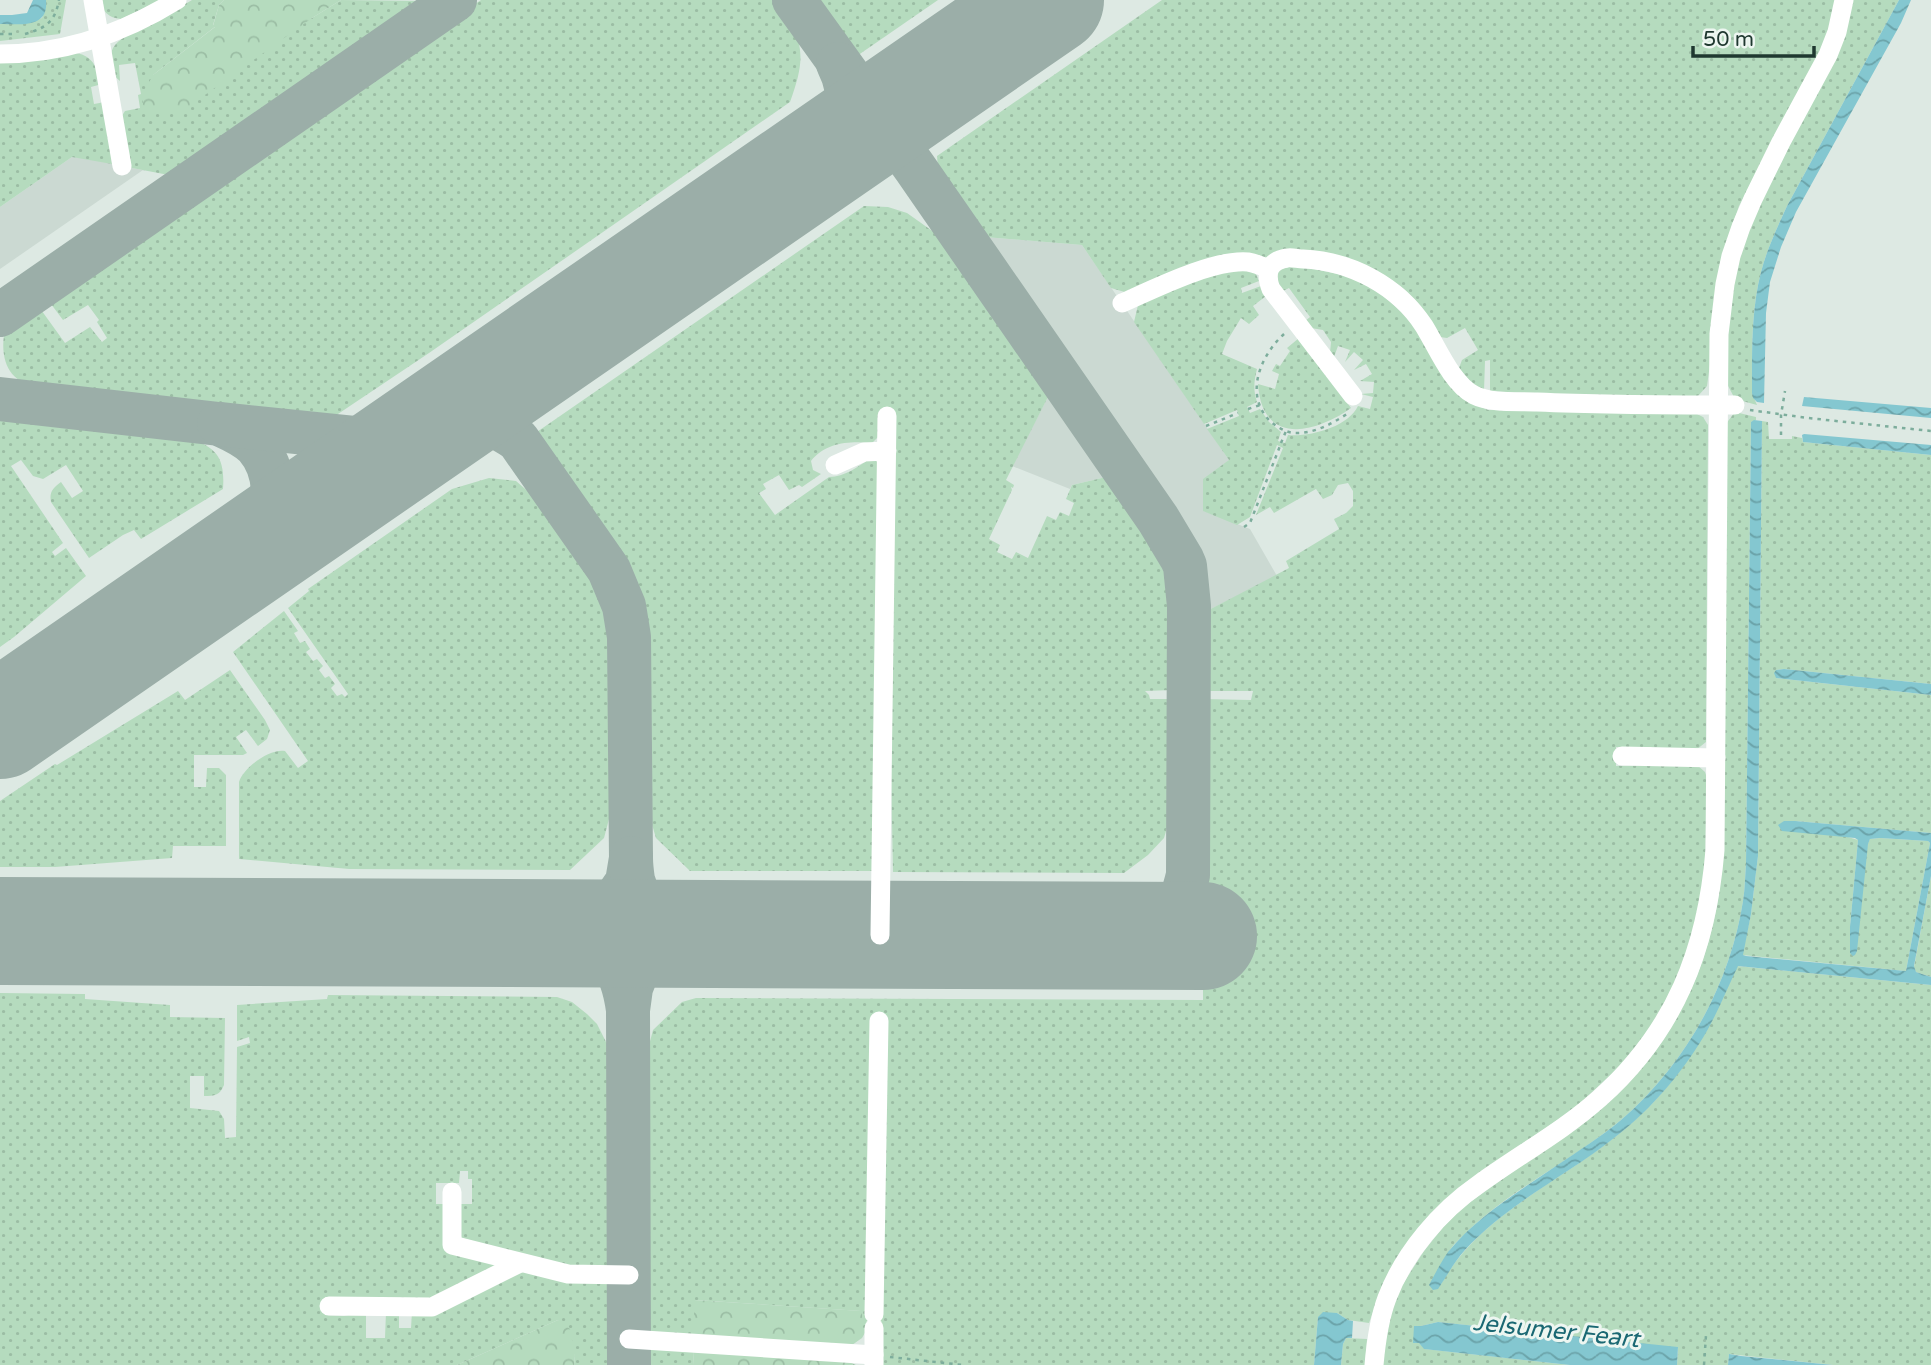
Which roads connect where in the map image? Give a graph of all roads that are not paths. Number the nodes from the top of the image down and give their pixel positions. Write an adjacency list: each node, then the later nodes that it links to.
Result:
1 (93, 0): 4 (street)
2 (177, 0): 4 (street)
3 (1844, 0): 10 (street)
4 (100, 37): 5 (street); 6 (street)
5 (0, 54)
6 (122, 166)
7 (1269, 270): 8 (street); 9 (street); 10 (street)
8 (1122, 303)
9 (1353, 396)
10 (1726, 405): 15 (street)
11 (887, 416): 12 (street)
12 (887, 452): 13 (street); 16 (street)
13 (835, 465)
14 (1622, 756): 15 (street)
15 (1716, 758): 24 (street)
16 (880, 935)
17 (878, 1021): 23 (street)
18 (452, 1192): 19 (street)
19 (520, 1263): 20 (street); 21 (street)
20 (629, 1275)
21 (329, 1306)
22 (629, 1339): 23 (street)
23 (874, 1360)
24 (1374, 1365)

